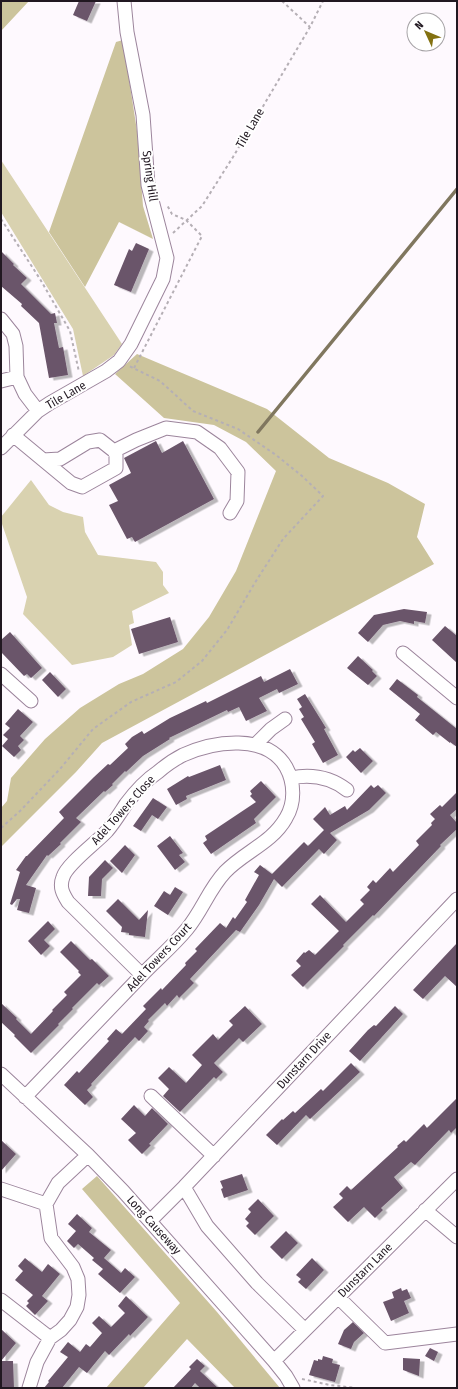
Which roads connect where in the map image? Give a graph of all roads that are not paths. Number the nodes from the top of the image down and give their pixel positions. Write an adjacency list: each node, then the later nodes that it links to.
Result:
1 (124, 1): 3 (street, Spring Hill)
2 (1, 318): 4 (street)
3 (131, 344): 6 (street, Tile Lane)
4 (17, 377): 5 (street); 6 (street)
5 (1, 381)
6 (38, 411): 7 (street, Tile Lane)
7 (13, 435): 8 (street, Tile Lane); 10 (street)
8 (1, 448)
9 (114, 451): 10 (street); 10 (street); 11 (street)
10 (43, 460)
11 (230, 513)
12 (403, 653): 14 (street)
13 (1, 674): 15 (street)
14 (457, 698)
15 (31, 701)
16 (285, 720): 17 (street)
17 (256, 745): 18 (street, Adel Towers Close); 22 (street, Adel Towers Close)
18 (291, 778): 19 (street); 20 (street, Adel Towers Close)
19 (347, 790)
20 (293, 792): 22 (street, Adel Towers Court)
21 (457, 899): 27 (street, Dunstarn Drive)
22 (142, 975): 25 (street, Adel Towers Court)
23 (1, 1074): 25 (street, Long Causeway)
24 (151, 1096): 27 (street)
25 (25, 1097): 26 (street, Long Causeway)
26 (88, 1155): 31 (street); 33 (street, Long Causeway)
27 (214, 1156): 29 (street, Dunstarn Drive)
28 (457, 1179): 32 (street, Dunstarn Lane)
29 (184, 1187): 33 (street, Dunstarn Drive); 37 (street)
30 (1, 1189): 31 (street)
31 (46, 1204): 39 (street)
32 (425, 1210): 34 (street); 35 (street, Dunstarn Lane)
33 (150, 1221): 40 (street, Long Causeway)
34 (457, 1237)
35 (338, 1297): 37 (street, Dunstarn Lane); 38 (street)
36 (1, 1300): 39 (street)
37 (304, 1329): 40 (street, Dunstarn Lane)
38 (457, 1334)
39 (50, 1338): 41 (street)
40 (274, 1361): 42 (street, Long Causeway)
41 (29, 1388)
42 (293, 1388)

